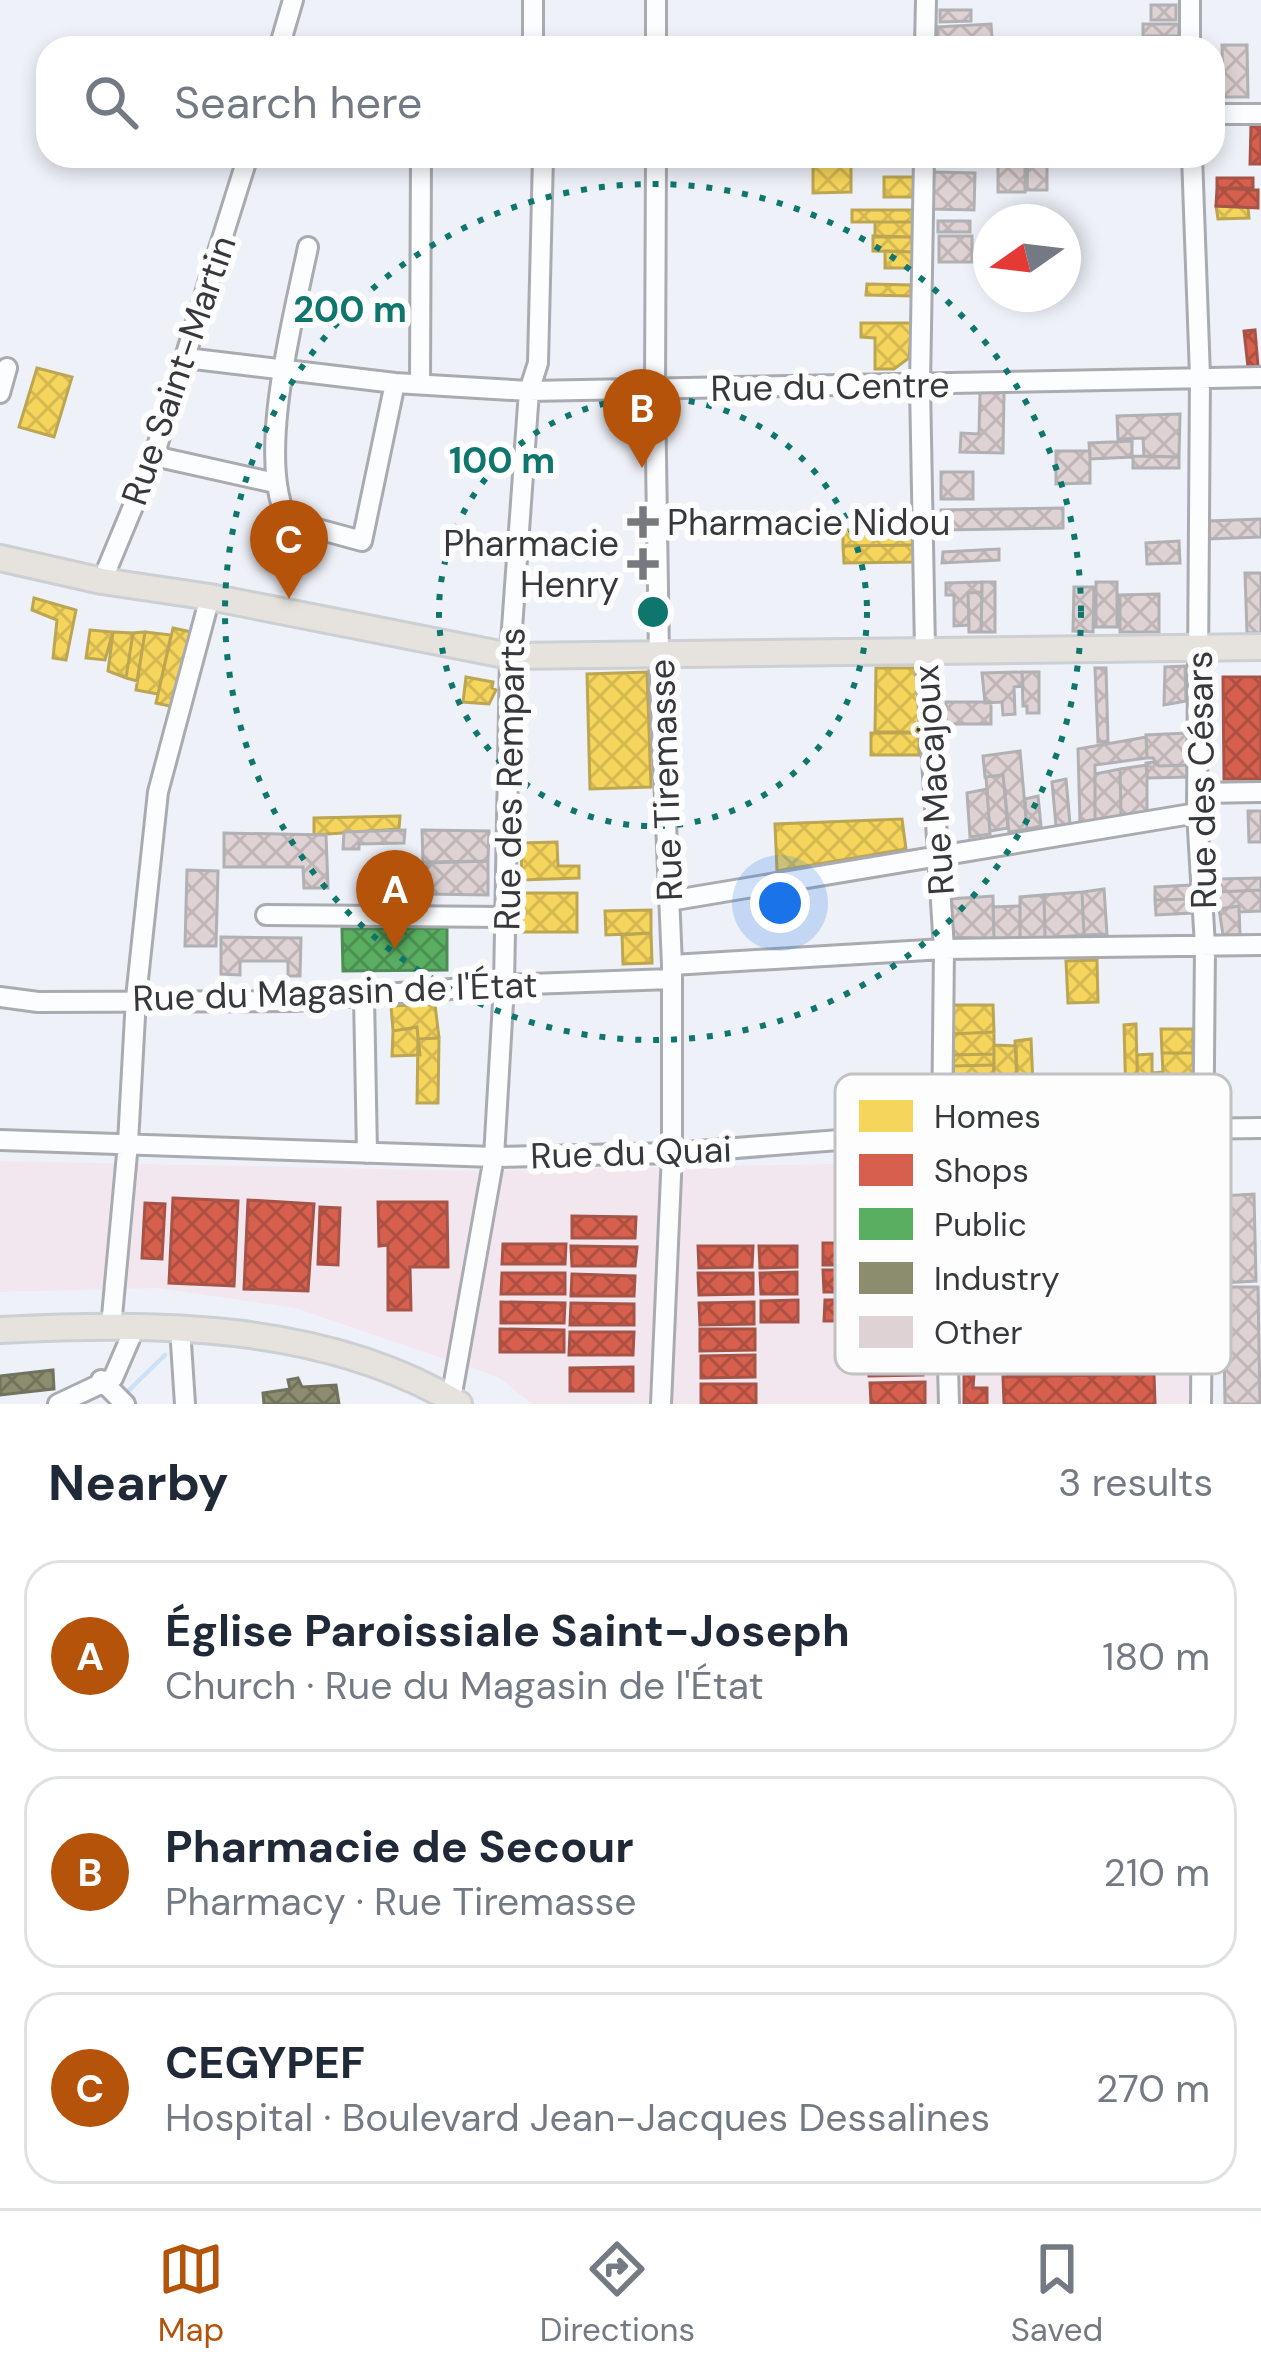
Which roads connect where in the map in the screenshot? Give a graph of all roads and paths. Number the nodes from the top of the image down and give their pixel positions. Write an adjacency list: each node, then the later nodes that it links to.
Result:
1 (293, 0): 6 (street)
2 (532, 0): 7 (street)
3 (656, 0): 8 (street)
4 (926, 0): 9 (street)
5 (1190, 0): 10 (street)
6 (282, 36)
7 (533, 36)
8 (656, 36)
9 (925, 36)
10 (1190, 36)
11 (1225, 114): 12 (street)
12 (1261, 114)
13 (244, 168): 20 (street, Rue Saint-Martin)
14 (421, 168): 26 (street)
15 (543, 168): 29 (street, Rue des Remparts)
16 (656, 168): 28 (street, Rue Tiremasse)
17 (924, 168): 27 (street, Rue Macajoux)
18 (1192, 168): 23 (street, Rue des Césars)
19 (308, 247): 22 (street)
20 (186, 358): 22 (street, Rue du Centre); 31 (street, Rue Saint-Martin)
21 (8, 368): 30 (street)
22 (282, 372): 25 (street, Rue du Centre); 32 (street)
23 (1199, 376): 24 (street, Rue du Centre); 27 (street, Rue du Centre); 37 (street, Rue des Césars)
24 (1261, 376)
25 (395, 383): 26 (street, Rue du Centre); 32 (street)
26 (420, 384): 29 (street, Rue du Centre)
27 (920, 385): 28 (street, Rue du Centre); 38 (street, Rue Macajoux)
28 (655, 390): 29 (street, Rue du Centre); 40 (street, Rue Tiremasse)
29 (529, 391): 39 (street, Rue des Remparts)
30 (0, 393)
31 (154, 455): 32 (street); 34 (street, Rue Saint-Martin)
32 (275, 483)
33 (0, 558): 34 (main road)
34 (102, 581): 35 (main road)
35 (210, 597): 39 (main road); 54 (street)
36 (1261, 646): 37 (main road)
37 (1198, 647): 38 (main road); 42 (street, Rue des Césars)
38 (925, 649): 40 (main road); 43 (street, Rue Macajoux)
39 (510, 656): 40 (main road); 46 (street, Rue des Remparts)
40 (659, 656): 44 (street, Rue Tiremasse)
41 (1261, 792): 42 (street)
42 (1198, 803): 43 (street); 48 (street, Rue des Césars)
43 (937, 856): 44 (street); 49 (street, Rue Macajoux)
44 (669, 901): 50 (street, Rue Tiremasse)
45 (266, 915): 46 (street)
46 (505, 917): 51 (street, Rue des Remparts)
47 (1261, 945): 48 (street)
48 (1205, 946): 49 (street); 56 (street, Rue des Césars)
49 (944, 950): 50 (street, Rue du Magasin de l'État); 55 (street, Rue Macajoux)
50 (671, 972): 51 (street, Rue du Magasin de l'État); 63 (street, Rue Tiremasse)
51 (504, 985): 52 (street, Rue du Magasin de l'État); 64 (street, Rue des Remparts)
52 (364, 996): 54 (street, Rue du Magasin de l'État); 62 (street)
53 (0, 997): 54 (street, Rue du Magasin de l'État)
54 (136, 998): 61 (street)
55 (943, 1074)
56 (1203, 1074)
57 (1261, 1128): 58 (street, Rue du Quai)
58 (1231, 1130)
59 (0, 1140): 61 (street, Rue du Quai)
60 (835, 1140): 63 (street, Rue du Quai)
61 (128, 1143): 62 (street, Rue du Quai); 65 (street)
62 (367, 1153): 64 (street, Rue du Quai)
63 (672, 1153): 64 (street, Rue du Quai); 74 (street, Rue Tiremasse)
64 (494, 1157): 71 (street, Rue des Remparts)
65 (123, 1326): 66 (main road); 67 (main road); 70 (street)
66 (180, 1328): 71 (main road); 73 (street)
67 (0, 1330)
68 (948, 1374): 75 (street, Rue Macajoux)
69 (1201, 1374): 76 (street, Rue des Césars)
70 (114, 1392): 72 (street)
71 (455, 1401)
72 (58, 1404)
73 (185, 1404)
74 (661, 1404)
75 (949, 1404)
76 (1201, 1404)

